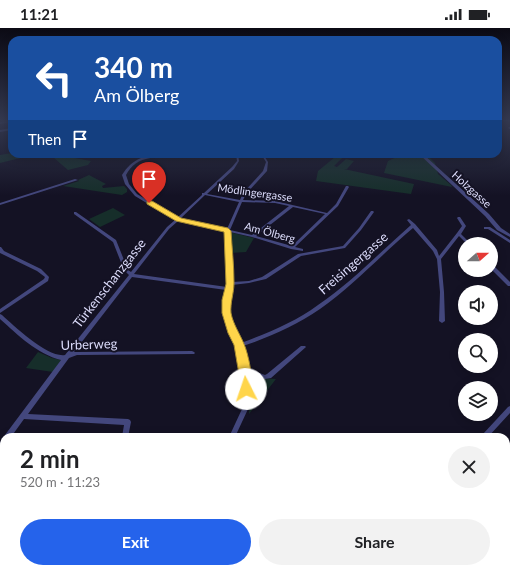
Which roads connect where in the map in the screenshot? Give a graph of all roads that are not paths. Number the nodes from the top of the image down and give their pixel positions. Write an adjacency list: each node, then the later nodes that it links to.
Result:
1 (143, 158): 15 (street, Am Ölberg)
2 (238, 158): 7 (street, Türkenschanzgasse)
3 (264, 158): 8 (street)
4 (425, 158): 22 (street, Holzgasse)
5 (76, 180): 9 (street)
6 (347, 187): 13 (street)
7 (203, 194): 8 (street, Mödlingergasse); 15 (street, Türkenschanzgasse)
8 (241, 200): 10 (street, Mödlingergasse); 19 (street)
9 (0, 204)
10 (292, 206): 13 (street, Mödlingergasse); 21 (street)
11 (372, 212): 32 (street)
12 (75, 213): 30 (street)
13 (328, 214): 26 (street)
14 (459, 218): 20 (street)
15 (176, 219): 19 (street, Am Ölberg); 30 (street, Türkenschanzgasse)
16 (409, 220): 17 (street)
17 (414, 225): 28 (street); 36 (street, Freisingergasse)
18 (485, 228): 24 (street, Holzgasse)
19 (228, 231): 21 (street, Am Ölberg); 32 (street)
20 (459, 234): 23 (street); 28 (street)
21 (253, 236): 26 (street, Am Ölberg)
22 (510, 236)
23 (462, 237)
24 (510, 242)
25 (0, 248): 33 (street)
26 (292, 248): 27 (street, Am Ölberg)
27 (300, 250)
28 (439, 259): 35 (street)
29 (498, 273): 31 (street)
30 (131, 275): 32 (street); 39 (street, Türkenschanzgasse)
31 (510, 285)
32 (230, 287): 36 (street)
33 (0, 310)
34 (0, 316): 39 (street, Urberweg)
35 (442, 321)
36 (240, 345): 40 (street)
37 (303, 347): 40 (street)
38 (192, 353): 39 (street, Urberweg)
39 (66, 358): 42 (street, Türkenschanzgasse)
40 (245, 370): 45 (street)
41 (510, 409): 46 (street)
42 (22, 416): 43 (street, Türkenschanzgasse); 44 (street)
43 (10, 433)
44 (126, 433)
45 (234, 433)
46 (488, 433)

